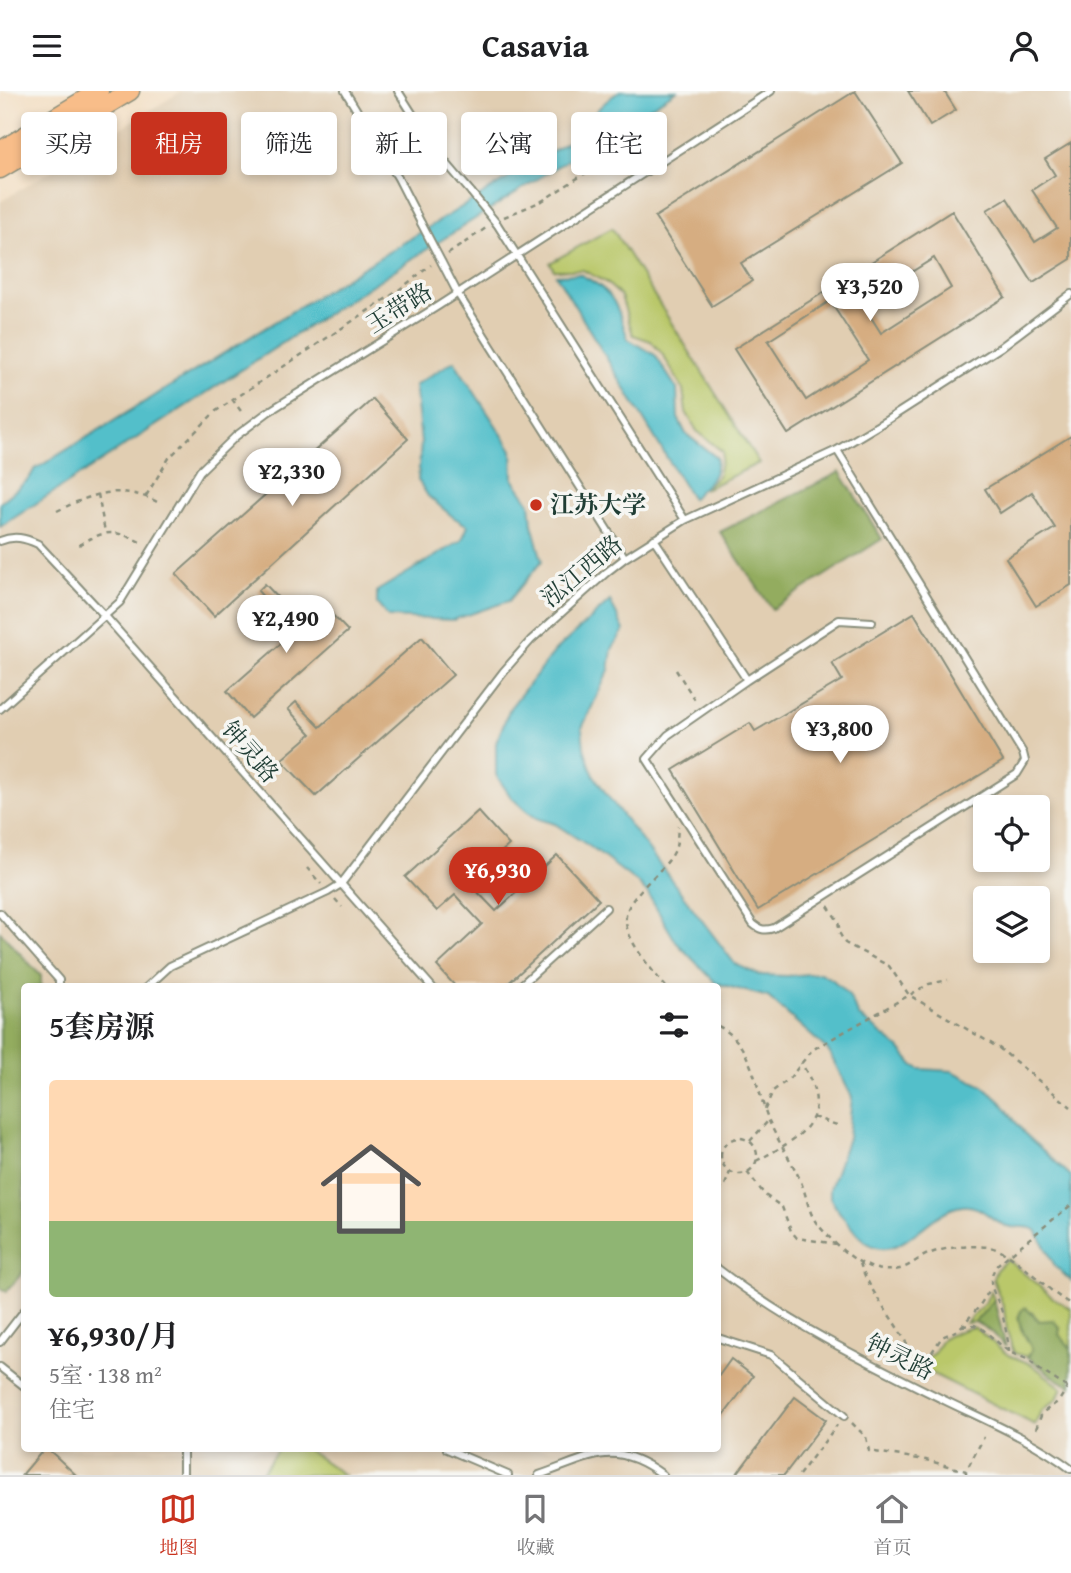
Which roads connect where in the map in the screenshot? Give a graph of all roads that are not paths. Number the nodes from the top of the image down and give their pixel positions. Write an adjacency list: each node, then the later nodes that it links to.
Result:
1 (99, 91): 6 (main road)
2 (130, 91): 7 (main road)
3 (345, 91): 9 (lane, bridge)
4 (398, 91): 8 (lane, bridge)
5 (771, 91): 8 (lane, 玉带路)
6 (0, 151)
7 (0, 169)
8 (517, 254): 9 (lane, 玉带路); 12 (lane)
9 (458, 294): 15 (lane); 16 (lane, 玉带路)
10 (1071, 294): 11 (lane, 泓江西路)
11 (837, 450): 12 (lane, 泓江西路); 18 (lane)
12 (685, 520): 13 (lane, 泓江西路)
13 (654, 539): 15 (lane, 泓江西路); 18 (lane)
14 (0, 541): 16 (lane, 钟灵路)
15 (625, 558): 20 (lane, 泓江西路)
16 (105, 616): 19 (lane, 玉带路); 20 (lane, 钟灵路)
17 (872, 622): 18 (lane)
18 (747, 680)
19 (0, 709)
20 (341, 884): 24 (lane); 25 (lane, 钟灵路)
21 (606, 908): 26 (lane)
22 (0, 913): 23 (lane)
23 (59, 983)
24 (151, 983)
25 (428, 983)
26 (523, 983)
27 (721, 1271): 37 (lane, 钟灵路)
28 (21, 1315): 30 (lane)
29 (721, 1339): 33 (lane)
30 (0, 1342)
31 (0, 1367): 32 (lane)
32 (21, 1384)
33 (844, 1416)
34 (183, 1452): 38 (lane)
35 (454, 1452): 39 (lane)
36 (629, 1452): 40 (lane); 41 (lane)
37 (1071, 1469)
38 (183, 1475)
39 (508, 1475)
40 (539, 1475)
41 (663, 1475)

